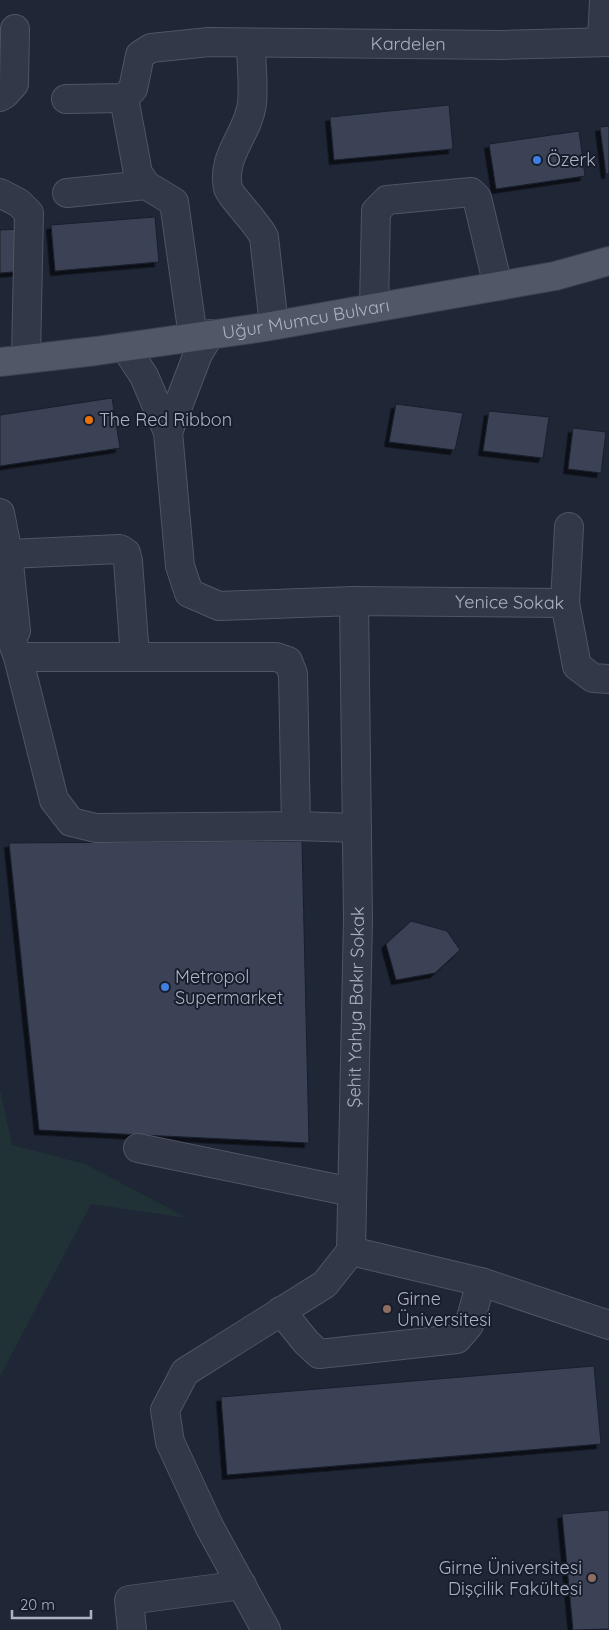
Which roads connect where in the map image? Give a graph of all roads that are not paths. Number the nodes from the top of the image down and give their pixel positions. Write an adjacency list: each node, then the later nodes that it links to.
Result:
1 (604, 0): 3 (street)
2 (15, 29): 5 (street)
3 (605, 42): 4 (street, Kardelen)
4 (251, 43): 6 (street, Kardelen); 14 (street)
5 (0, 97)
6 (124, 98): 7 (street); 8 (street)
7 (66, 99)
8 (146, 185): 10 (street); 15 (street)
9 (0, 193): 17 (street)
10 (66, 193)
11 (609, 261): 12 (main road, Uğur Mumcu Bulvarı)
12 (498, 286): 13 (main road, Uğur Mumcu Bulvarı); 13 (street)
13 (374, 308): 14 (main road, Uğur Mumcu Bulvarı)
14 (274, 325): 15 (main road, Uğur Mumcu Bulvarı)
15 (202, 336): 16 (main road, Uğur Mumcu Bulvarı); 18 (street)
16 (125, 347): 17 (main road, Uğur Mumcu Bulvarı); 18 (street)
17 (13, 360)
18 (168, 432): 22 (street)
19 (0, 514): 21 (street)
20 (569, 527): 23 (street)
21 (8, 554): 25 (street); 26 (street)
22 (354, 601): 23 (street, Yenice Sokak); 29 (street, Şehit Yahya Bakır Sokak)
23 (565, 604): 27 (street, Yenice Sokak)
24 (0, 608): 25 (street)
25 (18, 657): 26 (street); 28 (street)
26 (135, 657): 28 (street)
27 (609, 679)
28 (296, 826): 29 (street)
29 (357, 828): 31 (street, Şehit Yahya Bakır Sokak)
30 (138, 1148): 31 (street)
31 (352, 1192): 32 (street, Şehit Yahya Bakır Sokak)
32 (351, 1251): 33 (street); 34 (street)
33 (481, 1282): 34 (street); 35 (street)
34 (281, 1311): 36 (street)
35 (609, 1325)
36 (242, 1585): 37 (street); 38 (street)
37 (132, 1630)
38 (266, 1630)

